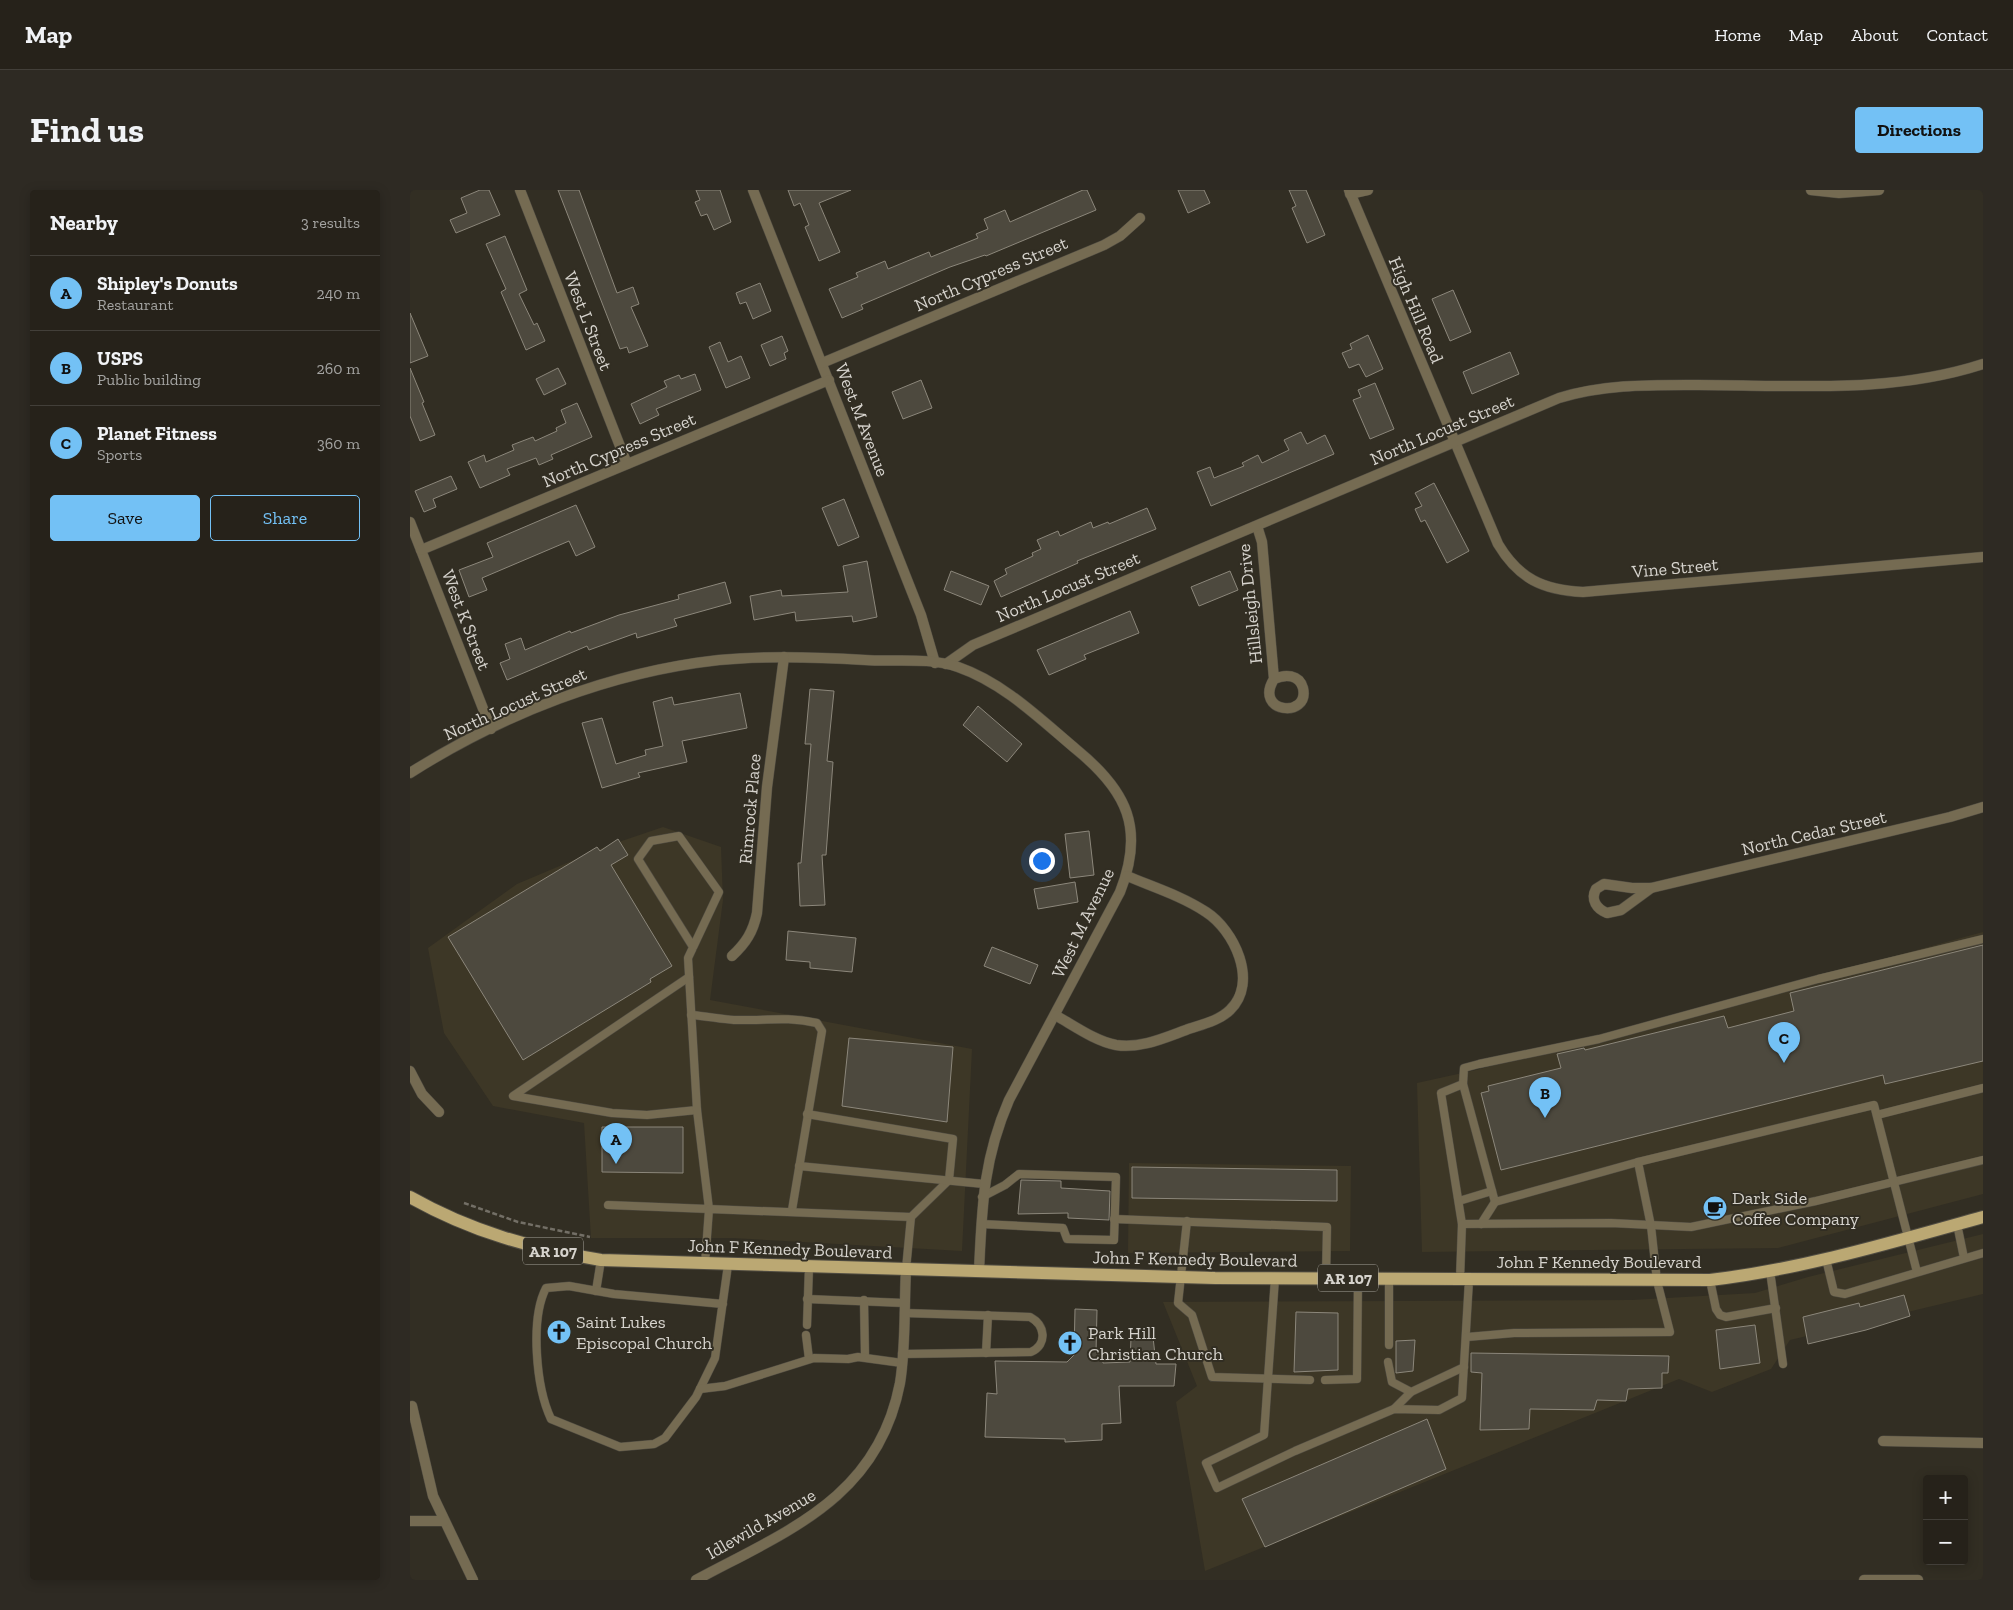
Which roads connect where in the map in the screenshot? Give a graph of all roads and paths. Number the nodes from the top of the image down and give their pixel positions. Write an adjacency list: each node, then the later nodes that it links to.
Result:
1 (520, 190): 12 (street, West L Street)
2 (753, 190): 8 (street, West M Avenue)
3 (1368, 190): 6 (street)
4 (1811, 190): 5 (street)
5 (1879, 190)
6 (1349, 192): 11 (street, High Hill Road)
7 (1140, 218): 8 (street, North Cypress Street)
8 (822, 363): 10 (street, West M Avenue)
9 (1983, 364): 11 (street, North Locust Street)
10 (829, 380): 12 (street, North Cypress Street); 18 (street, West M Avenue)
11 (1454, 442): 14 (street, North Locust Street); 16 (street, Vine Street)
12 (626, 464): 15 (street, North Cypress Street)
13 (410, 522): 15 (street, West K Street)
14 (1257, 526): 18 (street, North Locust Street); 19 (street, Hillsleigh Drive)
15 (421, 550): 20 (street, West K Street)
16 (1983, 556)
17 (784, 657): 18 (street, North Locust Street); 20 (street, North Locust Street); 27 (street, Rimrock Place)
18 (941, 664): 23 (street, West M Avenue)
19 (1274, 680)
20 (491, 729): 21 (street, North Locust Street)
21 (410, 773)
22 (1983, 807): 24 (street, North Cedar Street)
23 (1126, 876): 30 (street, West M Avenue); 30 (street)
24 (1651, 888): 24 (street, North Cedar Street)
25 (1983, 939): 32 (lane)
26 (694, 947): 26 (lane); 28 (lane)
27 (732, 956)
28 (689, 977): 29 (lane); 34 (lane)
29 (691, 1015): 34 (lane); 36 (lane)
30 (1055, 1015): 43 (street, West M Avenue)
31 (410, 1071): 35 (street)
32 (1463, 1084): 44 (lane); 47 (lane)
33 (1983, 1088): 37 (lane)
34 (696, 1110): 51 (lane)
35 (439, 1112)
36 (807, 1114): 40 (lane); 41 (lane)
37 (1877, 1115): 39 (lane); 42 (lane)
38 (1983, 1160): 42 (lane)
39 (1638, 1162): 48 (lane); 61 (lane)
40 (798, 1166): 41 (lane); 52 (lane)
41 (949, 1180): 43 (lane); 53 (lane)
42 (1893, 1183): 61 (lane); 63 (lane)
43 (984, 1184): 45 (street, West M Avenue)
44 (1492, 1192): 47 (lane); 48 (lane)
45 (982, 1196): 55 (lane); 57 (street, West M Avenue)
46 (410, 1197): 67 (main road, John F Kennedy Boulevard / AR 107)
47 (1459, 1201): 58 (lane)
48 (1495, 1202): 59 (lane)
49 (464, 1203): 62 (path)
50 (608, 1205): 51 (lane)
51 (709, 1209): 52 (lane); 68 (lane)
52 (792, 1210): 53 (lane)
53 (911, 1217): 71 (lane)
54 (1983, 1217): 60 (main road, John F Kennedy Boulevard / AR 107)
55 (1114, 1218): 56 (lane); 57 (lane)
56 (1187, 1221): 75 (lane); 77 (lane)
57 (981, 1224): 72 (street, West M Avenue)
58 (1462, 1224): 59 (lane); 80 (lane)
59 (1481, 1224): 61 (lane)
60 (1958, 1224): 63 (main road, John F Kennedy Boulevard / AR 107); 65 (lane)
61 (1651, 1226): 82 (lane)
62 (590, 1237)
63 (1907, 1238): 66 (main road, John F Kennedy Boulevard / AR 107); 74 (lane)
64 (1983, 1253): 65 (lane)
65 (1964, 1258): 74 (lane)
66 (1826, 1259): 73 (main road, John F Kennedy Boulevard / AR 107); 74 (lane)
67 (601, 1260): 68 (main road, John F Kennedy Boulevard / AR 107); 83 (lane)
68 (705, 1264): 69 (main road, John F Kennedy Boulevard / AR 107)
69 (728, 1265): 70 (main road, John F Kennedy Boulevard / AR 107); 86 (lane)
70 (809, 1267): 71 (main road, John F Kennedy Boulevard / AR 107); 84 (lane)
71 (906, 1269): 72 (main road, John F Kennedy Boulevard / AR 107); 87 (street, Idlewild Avenue)
72 (979, 1271): 75 (main road, John F Kennedy Boulevard / AR 107)
73 (1770, 1271): 81 (main road, John F Kennedy Boulevard / AR 107); 88 (lane)
74 (1917, 1272)
75 (1182, 1277): 76 (main road, John F Kennedy Boulevard / AR 107); 101 (lane)
76 (1275, 1278): 77 (main road, John F Kennedy Boulevard / AR 107); 101 (lane)
77 (1326, 1278): 78 (main road, John F Kennedy Boulevard / AR 107)
78 (1358, 1278): 79 (main road, John F Kennedy Boulevard / AR 107); 103 (lane)
79 (1389, 1278): 80 (main road, John F Kennedy Boulevard / AR 107); 93 (lane)
80 (1464, 1279): 82 (main road, John F Kennedy Boulevard / AR 107); 92 (lane)
81 (1710, 1280): 82 (main road, John F Kennedy Boulevard / AR 107); 88 (lane)
82 (1658, 1281): 92 (lane)
83 (596, 1290): 86 (lane); 104 (lane)
84 (807, 1299): 85 (lane); 90 (lane)
85 (864, 1300): 87 (lane); 95 (lane)
86 (723, 1304): 104 (lane)
87 (904, 1308): 89 (lane); 96 (street, Idlewild Avenue)
88 (1776, 1308): 99 (lane)
89 (988, 1315): 94 (lane); 94 (lane)
90 (807, 1325)
91 (806, 1335): 97 (lane)
92 (1467, 1336): 100 (lane)
93 (1389, 1345)
94 (986, 1353): 96 (lane)
95 (865, 1357): 96 (lane); 97 (lane)
96 (902, 1358): 113 (street, Idlewild Avenue)
97 (809, 1359): 104 (lane)
98 (1388, 1362): 105 (lane)
99 (1784, 1364)
100 (1464, 1367): 105 (lane); 107 (lane)
101 (1267, 1377): 102 (lane); 107 (lane)
102 (1310, 1380)
103 (1325, 1380)
104 (700, 1389)
105 (1411, 1392): 107 (lane)
106 (412, 1406): 111 (street)
107 (1394, 1409)
108 (1883, 1441): 109 (street)
109 (1983, 1443)
110 (410, 1521): 111 (street)
111 (444, 1521): 112 (street)
112 (473, 1580)
113 (696, 1580)
114 (1864, 1580): 115 (street)
115 (1918, 1580)

